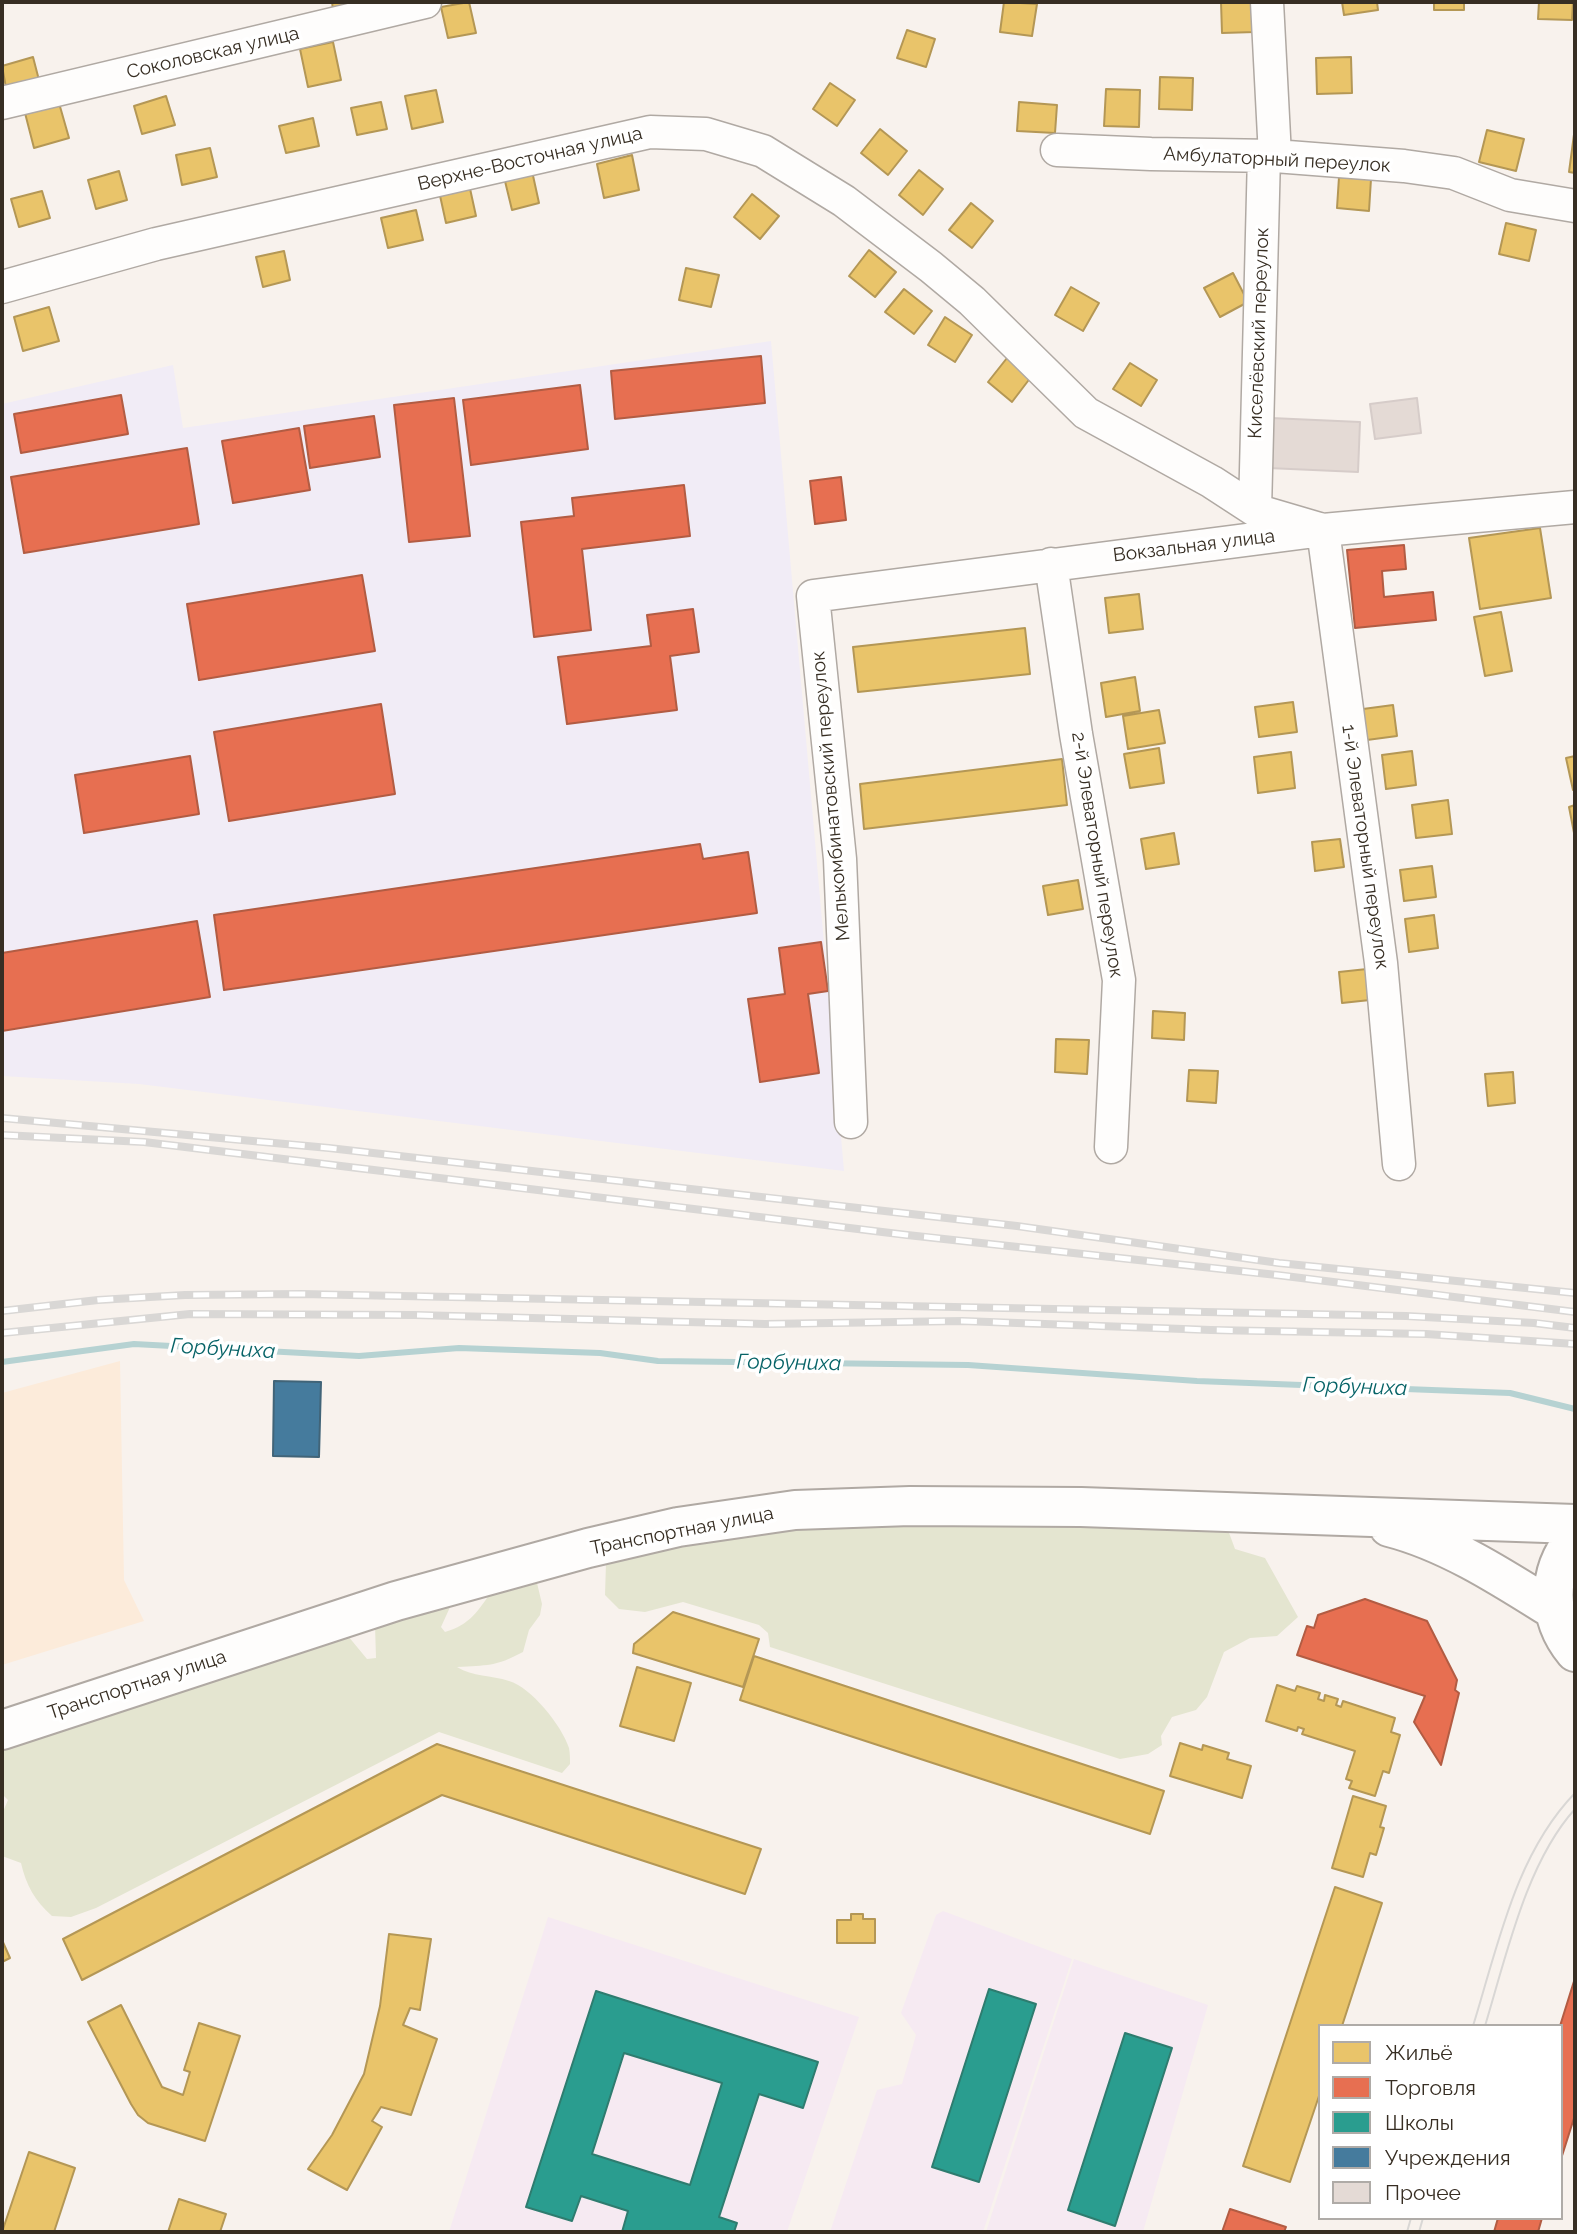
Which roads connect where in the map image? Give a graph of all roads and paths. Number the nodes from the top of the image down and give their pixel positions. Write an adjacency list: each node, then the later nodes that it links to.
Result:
1 (425, 2): 3 (street, Соколовская улица)
2 (1267, 2): 5 (street, Киселёвский переулок)
3 (2, 103)
4 (1057, 150): 5 (street, Амбулаторный переулок)
5 (1270, 156): 6 (street, Амбулаторный переулок); 9 (street, Киселёвский переулок)
6 (1575, 206)
7 (2, 287): 9 (street, Верхне-Восточная улица)
8 (1575, 507): 10 (street, Вокзальная улица)
9 (1255, 510): 10 (street, Верхне-Восточная улица)
10 (1323, 530): 11 (street, Вокзальная улица); 15 (street, 1-й Элеваторный переулок)
11 (1051, 564): 12 (street, Вокзальная улица); 14 (street, 2-й Элеваторный переулок)
12 (813, 596): 13 (street, Мелькомбинатовский переулок)
13 (851, 1122)
14 (1111, 1147)
15 (1399, 1164)
16 (1575, 1497): 18 (main road)
17 (1346, 1517): 18 (main road); 21 (main road); 23 (main road, Транспортная улица)
18 (1423, 1518): 19 (main road)
19 (1575, 1524)
20 (1575, 1538): 21 (main road)
21 (1554, 1610): 22 (main road)
22 (1575, 1652)
23 (2, 1730)

